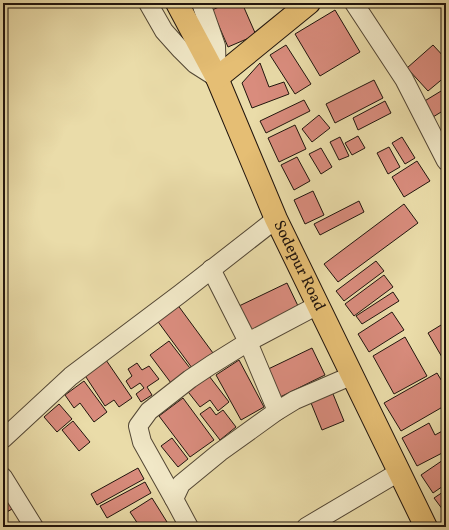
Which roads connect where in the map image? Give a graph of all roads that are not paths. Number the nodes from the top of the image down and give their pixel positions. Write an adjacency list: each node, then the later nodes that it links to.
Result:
1 (148, 3): 6 (street)
2 (177, 3): 6 (main road, Sodepur Road)
3 (201, 3): 6 (street)
4 (309, 3): 6 (main road)
5 (354, 3): 7 (street)
6 (217, 78): 9 (main road, Sodepur Road)
7 (442, 140): 8 (street)
8 (446, 161)
9 (276, 219): 10 (street); 11 (main road, Sodepur Road)
10 (211, 270): 12 (street); 15 (street)
11 (318, 305): 12 (street); 13 (main road, Sodepur Road)
12 (248, 342): 14 (street); 18 (street)
13 (353, 375): 14 (street); 16 (main road, Sodepur Road)
14 (277, 410): 18 (street)
15 (3, 439)
16 (400, 472): 21 (street); 22 (main road, Sodepur Road)
17 (3, 477): 19 (street)
18 (174, 499): 20 (street)
19 (34, 527)
20 (189, 527)
21 (306, 527)
22 (426, 527)

